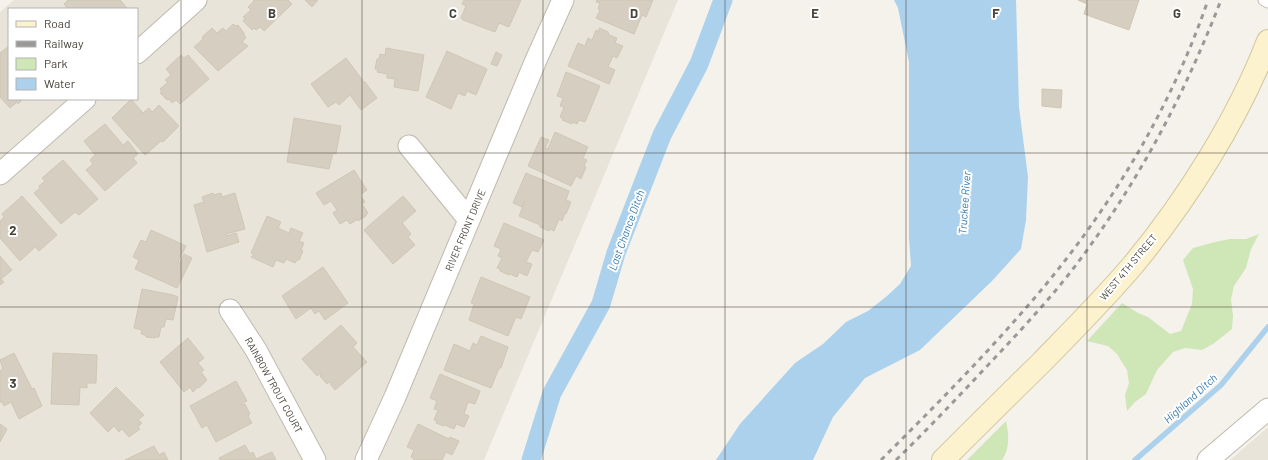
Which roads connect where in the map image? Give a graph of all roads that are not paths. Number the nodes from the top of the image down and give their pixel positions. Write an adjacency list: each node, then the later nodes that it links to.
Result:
1 (196, 0): 6 (street)
2 (563, 0): 10 (street, RIVER FRONT DRIVE)
3 (1264, 0): 4 (lane)
4 (1268, 2)
5 (1266, 50): 15 (main road, WEST 4TH STREET)
6 (138, 52)
7 (84, 100): 9 (street)
8 (409, 146): 10 (street)
9 (0, 174)
10 (469, 220): 14 (street, RIVER FRONT DRIVE)
11 (230, 310): 13 (street, RAINBOW TROUT COURT)
12 (1268, 409): 16 (street)
13 (315, 460)
14 (366, 460)
15 (943, 460)
16 (1208, 460)

